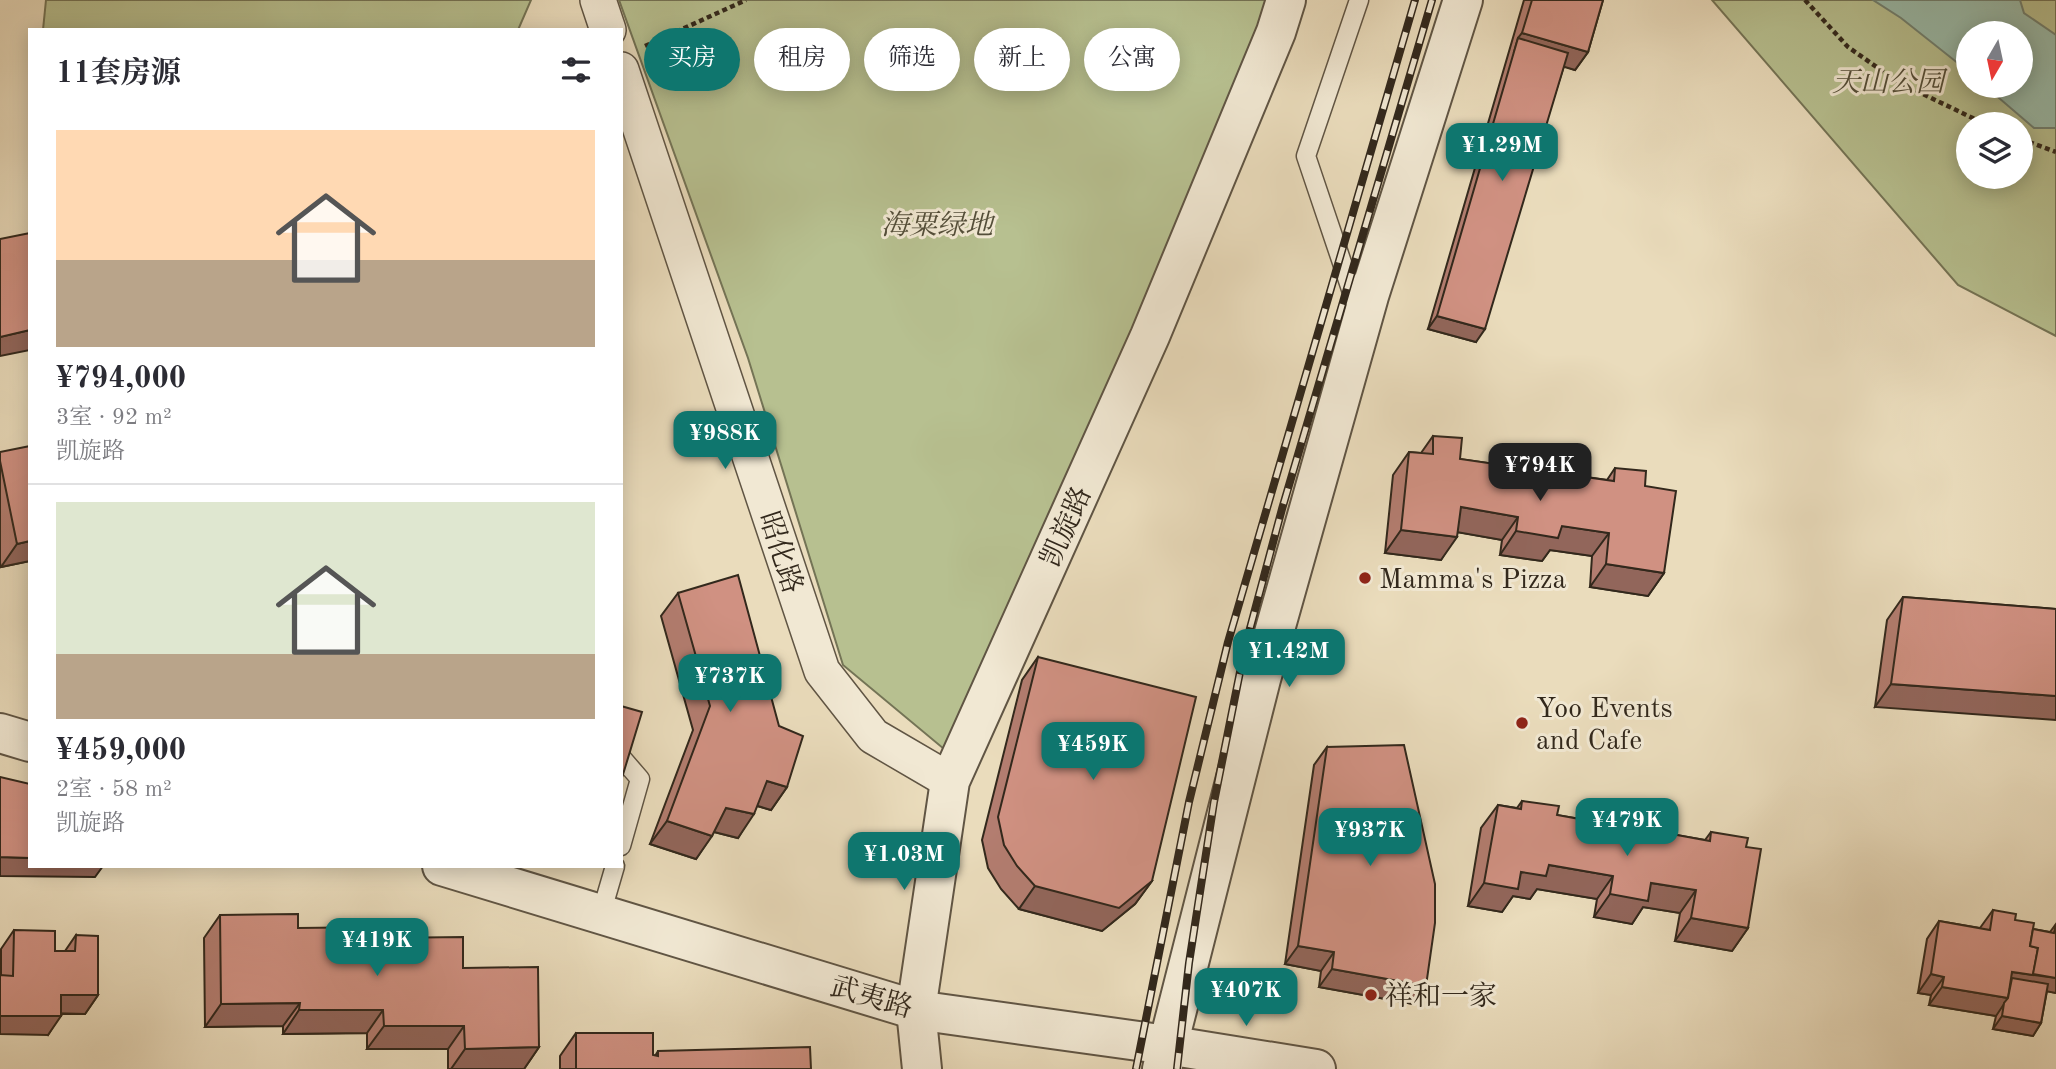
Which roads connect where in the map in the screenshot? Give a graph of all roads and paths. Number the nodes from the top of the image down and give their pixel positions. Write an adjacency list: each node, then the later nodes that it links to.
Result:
1 (598, 0): 7 (street, 昭化路)
2 (746, 0): 8 (path)
3 (1286, 0): 17 (street, 凯旋路)
4 (1359, 0): 13 (lane)
5 (1463, 0): 13 (street)
6 (1805, 0): 10 (path)
7 (611, 28)
8 (623, 49)
9 (623, 56): 17 (street, 昭化路)
10 (1960, 112)
11 (2033, 143): 12 (path)
12 (2056, 152)
13 (1362, 320): 23 (street)
14 (0, 733): 15 (street)
15 (28, 741)
16 (623, 759): 18 (lane)
17 (950, 781): 22 (street, 凯旋路)
18 (623, 839)
19 (449, 868): 21 (street, 武夷路)
20 (614, 868): 21 (lane)
21 (601, 914): 22 (street, 武夷路)
22 (916, 1010): 23 (street, 武夷路); 24 (street, 凯旋路)
23 (1164, 1057): 25 (street, 武夷路)
24 (922, 1069)
25 (1315, 1069)

